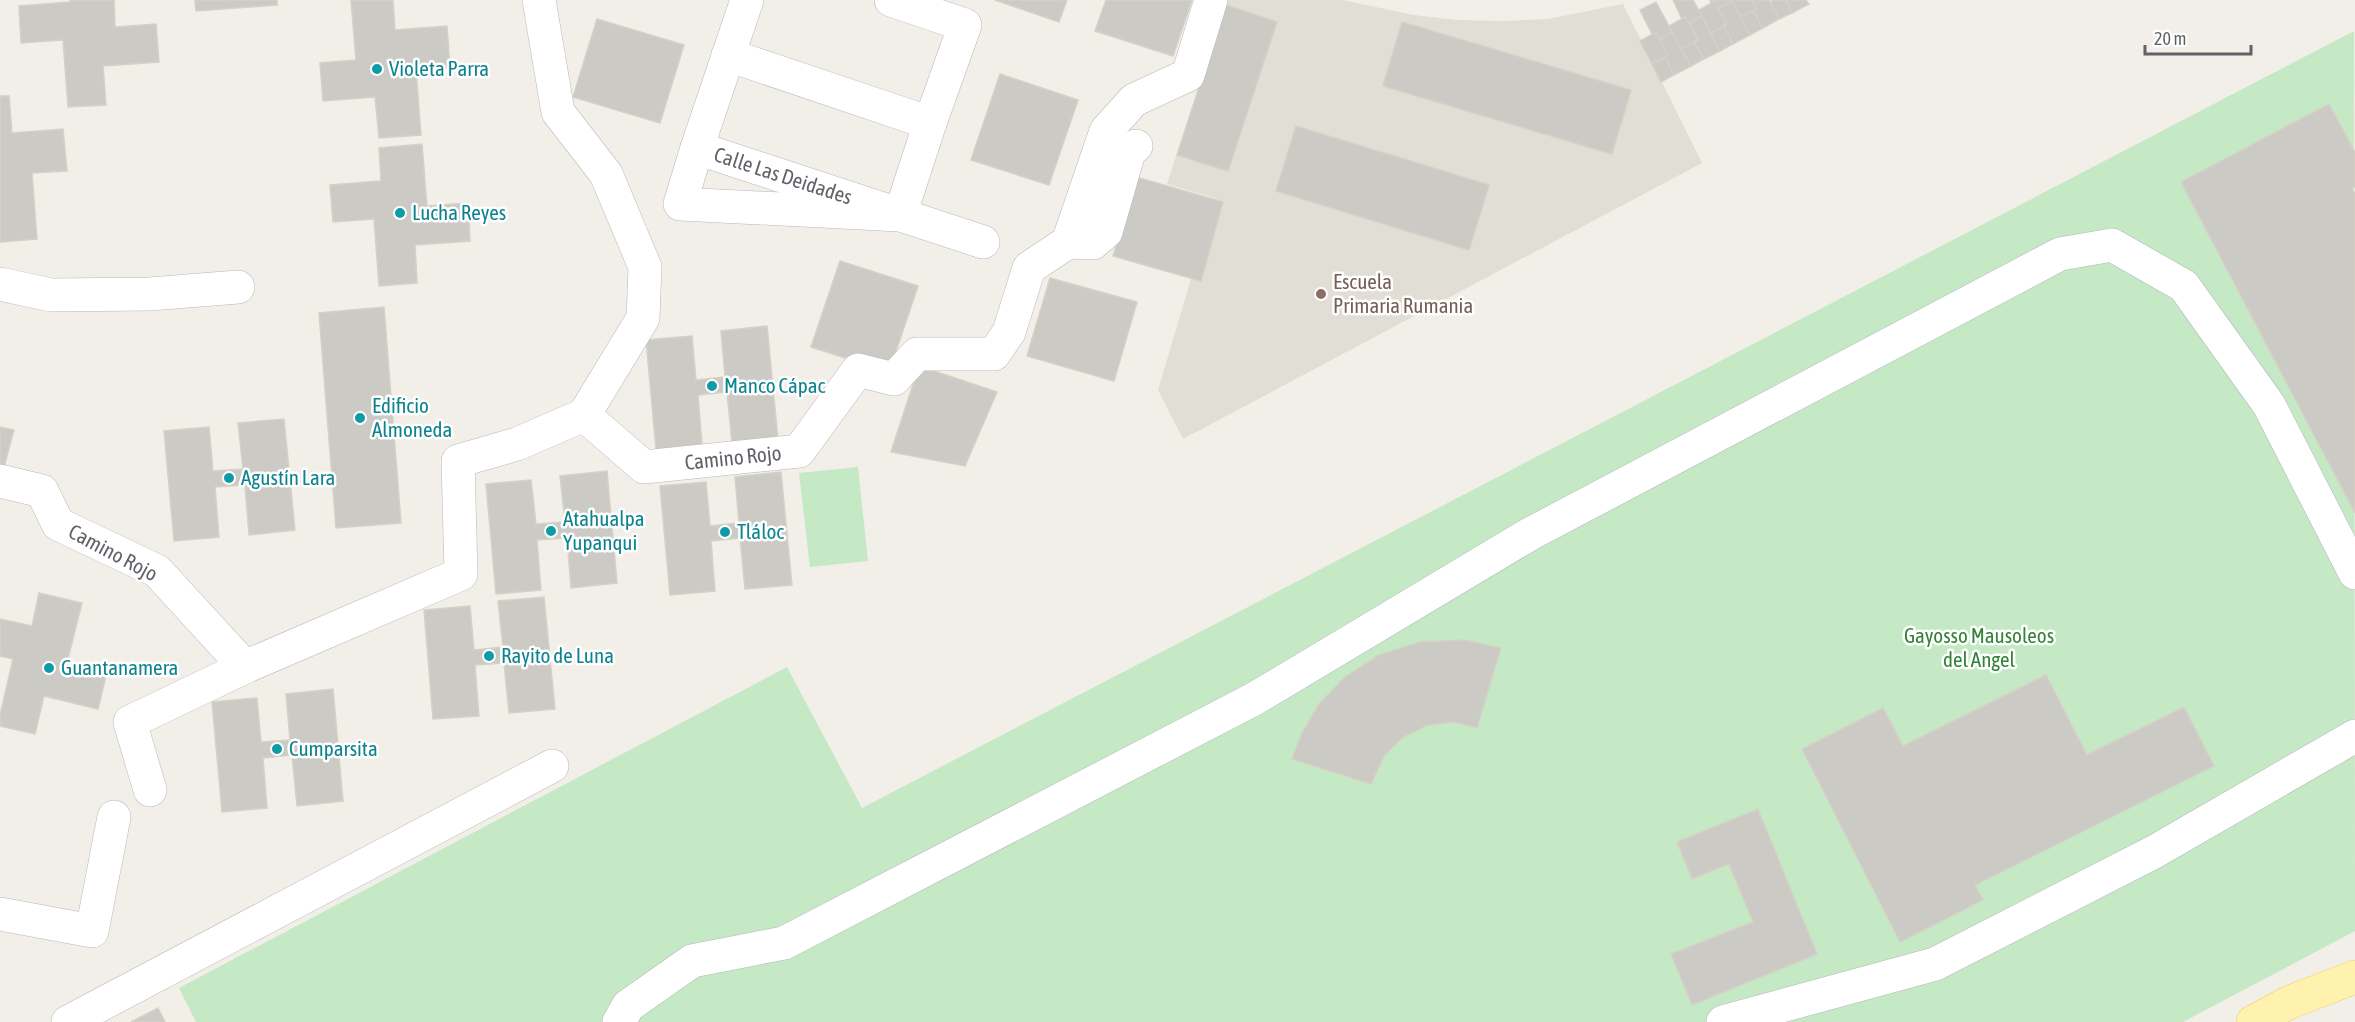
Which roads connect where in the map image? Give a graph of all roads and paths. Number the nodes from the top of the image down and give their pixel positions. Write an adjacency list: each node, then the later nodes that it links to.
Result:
1 (539, 0): 14 (street)
2 (747, 0): 5 (street, Calle Las Deidades)
3 (891, 0): 6 (street)
4 (1211, 0): 11 (street)
5 (728, 56): 6 (street); 8 (street, Calle Las Deidades)
6 (930, 123): 9 (street)
7 (1136, 146): 11 (street, Camino Rojo)
8 (697, 148): 9 (street, Calle Las Deidades); 9 (street)
9 (900, 215): 10 (street, Calle Las Deidades)
10 (983, 242)
11 (1068, 243): 14 (street, Camino Rojo)
12 (0, 284): 13 (street)
13 (238, 287)
14 (584, 415): 17 (street)
15 (0, 481): 17 (street, Camino Rojo)
16 (2355, 573): 25 (street)
17 (245, 668): 20 (street)
18 (2355, 736): 26 (street)
19 (552, 766): 24 (street)
20 (150, 790)
21 (114, 817): 22 (street)
22 (0, 914)
23 (2355, 977): 27 (main road)
24 (68, 1022)
25 (619, 1022)
26 (1722, 1022)
27 (2253, 1022)

